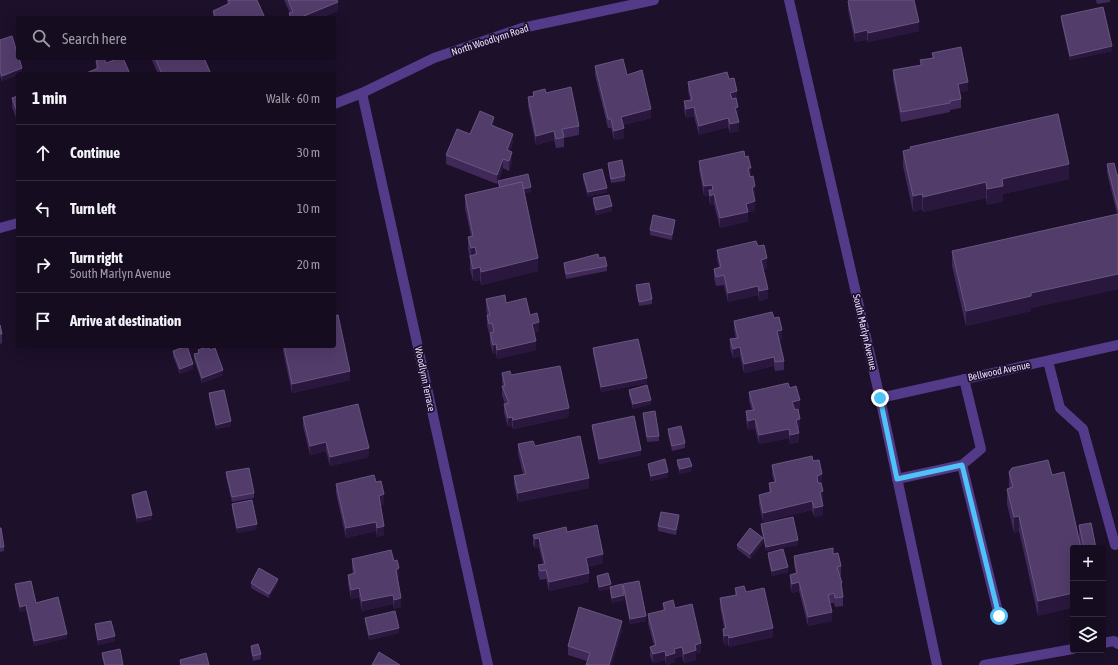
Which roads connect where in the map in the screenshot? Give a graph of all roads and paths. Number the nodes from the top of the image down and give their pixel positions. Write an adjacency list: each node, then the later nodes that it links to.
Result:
1 (654, 0): 3 (street, North Woodlynn Road)
2 (789, 0): 10 (street, South Marlyn Avenue)
3 (362, 93): 4 (street, North Woodlynn Road); 18 (street, Woodlynn Terrace)
4 (336, 103)
5 (16, 224): 6 (street)
6 (0, 228)
7 (1118, 345): 8 (street, Bellwood Avenue)
8 (1048, 361): 9 (street, Bellwood Avenue); 13 (street)
9 (964, 379): 10 (street, Bellwood Avenue); 11 (street)
10 (880, 398): 12 (street, South Marlyn Avenue)
11 (962, 465): 12 (street); 14 (street)
12 (897, 479): 19 (street, South Marlyn Avenue)
13 (1115, 545)
14 (999, 616)
15 (1106, 642): 16 (street)
16 (1118, 644)
17 (1070, 650): 20 (street)
18 (488, 665)
19 (937, 665)
20 (984, 665)

